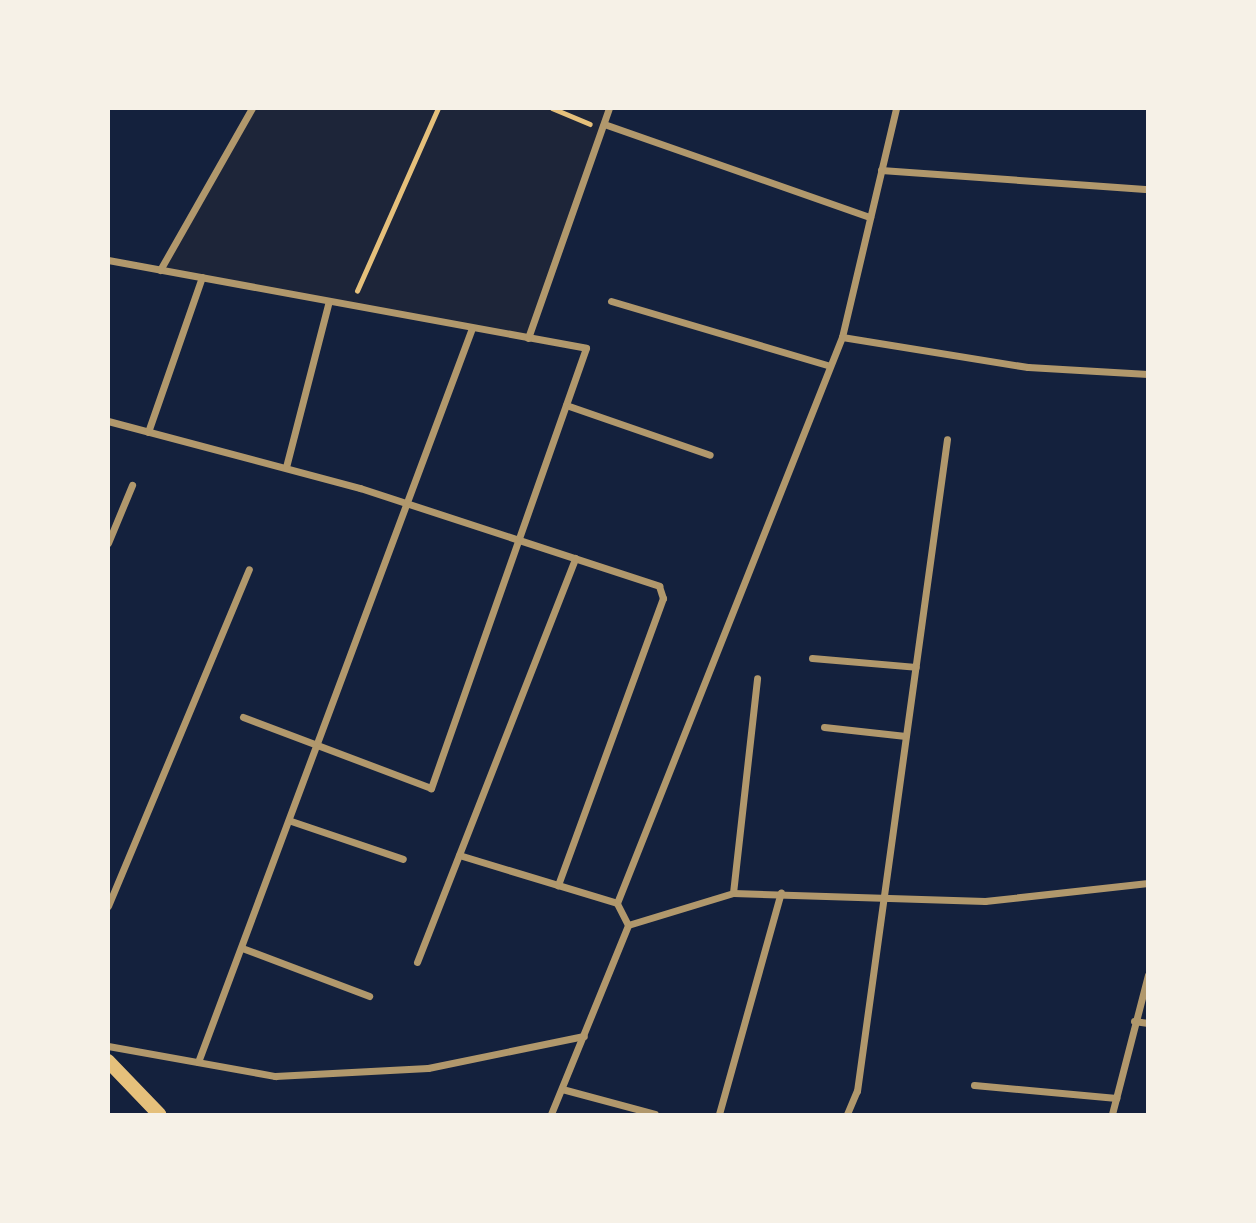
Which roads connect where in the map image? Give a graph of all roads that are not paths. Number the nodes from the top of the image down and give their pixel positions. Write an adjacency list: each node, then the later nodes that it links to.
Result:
1 (252, 108): 9 (street)
2 (609, 108): 4 (street)
3 (896, 108): 5 (street)
4 (603, 126): 7 (street); 15 (street)
5 (881, 170): 6 (street); 7 (street)
6 (1147, 189)
7 (870, 217): 14 (street)
8 (108, 260): 9 (street)
9 (160, 270): 10 (street)
10 (202, 277): 11 (street); 20 (street)
11 (329, 301): 13 (street); 23 (street)
12 (611, 301): 16 (street)
13 (472, 328): 15 (street); 25 (street)
14 (842, 337): 16 (street); 17 (street)
15 (528, 338): 18 (street)
16 (830, 366): 45 (street)
17 (1147, 374)
18 (566, 405): 22 (street); 26 (street)
19 (108, 421): 20 (street)
20 (148, 432): 23 (street)
21 (947, 439): 31 (street)
22 (710, 455)
23 (286, 467): 25 (street)
24 (132, 485): 27 (street)
25 (404, 502): 26 (street); 36 (street)
26 (518, 541): 28 (street); 36 (street)
27 (108, 543)
28 (575, 558): 38 (street); 41 (street)
29 (249, 569): 46 (street)
30 (812, 657): 31 (street)
31 (916, 667): 35 (street)
32 (757, 678): 42 (street)
33 (243, 717): 36 (street)
34 (824, 727): 35 (street)
35 (906, 736): 44 (street)
36 (320, 746): 37 (street)
37 (291, 821): 39 (street); 48 (street)
38 (459, 855): 41 (street); 49 (street)
39 (403, 859)
40 (1147, 883): 44 (street)
41 (558, 885): 45 (street)
42 (733, 892): 43 (street); 47 (street)
43 (781, 892): 44 (street); 64 (street)
44 (884, 894): 65 (street)
45 (617, 903): 47 (street)
46 (108, 906)
47 (628, 925): 54 (street)
48 (242, 948): 51 (street); 57 (street)
49 (418, 962)
50 (1147, 975): 52 (street)
51 (369, 996)
52 (1134, 1021): 53 (street); 60 (street)
53 (1147, 1023)
54 (584, 1036): 57 (street); 59 (street)
55 (108, 1046): 57 (street)
56 (108, 1061): 61 (main road)
57 (198, 1062)
58 (974, 1085): 60 (street)
59 (562, 1089): 62 (street); 63 (street)
60 (1116, 1098): 66 (street)
61 (159, 1115)
62 (551, 1115)
63 (655, 1115)
64 (719, 1115)
65 (847, 1115)
66 (1112, 1115)

